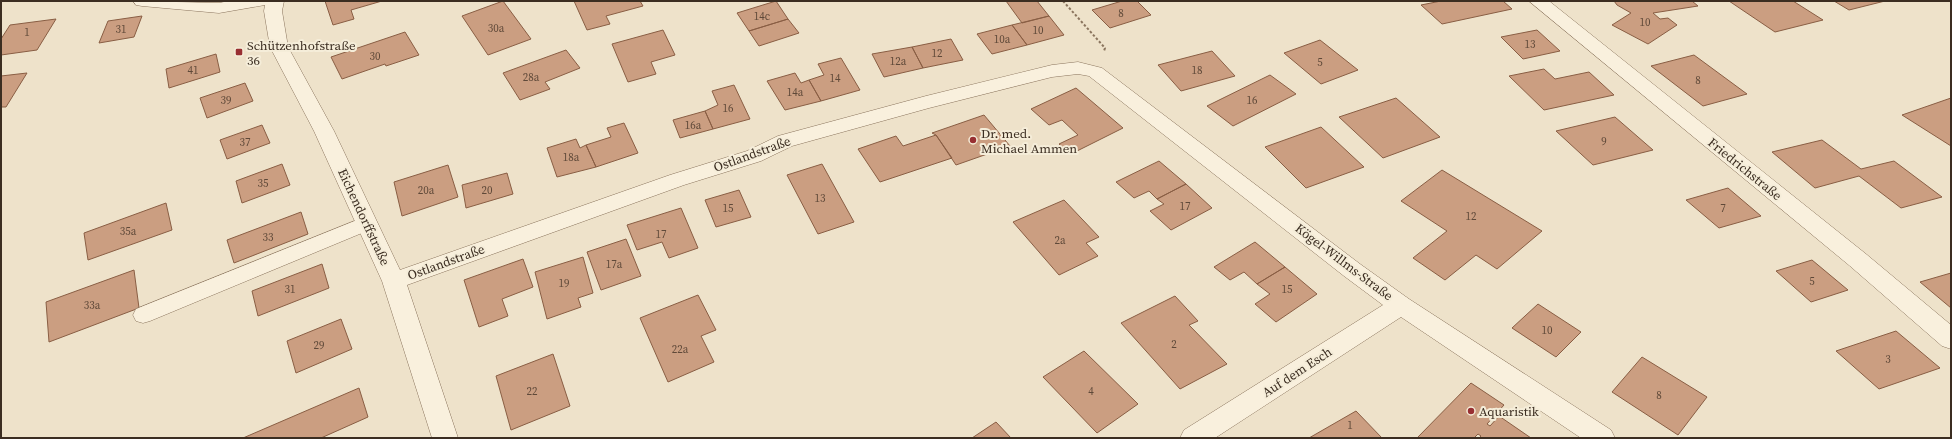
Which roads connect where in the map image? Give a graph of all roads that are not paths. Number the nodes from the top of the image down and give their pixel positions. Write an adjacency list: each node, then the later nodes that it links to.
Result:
1 (142, 1): 2 (street)
2 (260, 1)
3 (274, 1): 6 (street, Eichendorffstraße)
4 (1538, 1): 10 (street, Friedrichstraße)
5 (1096, 72): 7 (street, Ostlandstraße); 8 (street, Kögel-Willms-Straße)
6 (367, 223): 7 (street, Eichendorffstraße); 9 (lane)
7 (394, 281): 11 (street, Eichendorffstraße)
8 (1402, 305): 12 (street, Auf dem Esch); 13 (street, Kögel-Willms-Straße)
9 (143, 315)
10 (1951, 339)
11 (445, 438)
12 (1193, 438)
13 (1602, 438)

